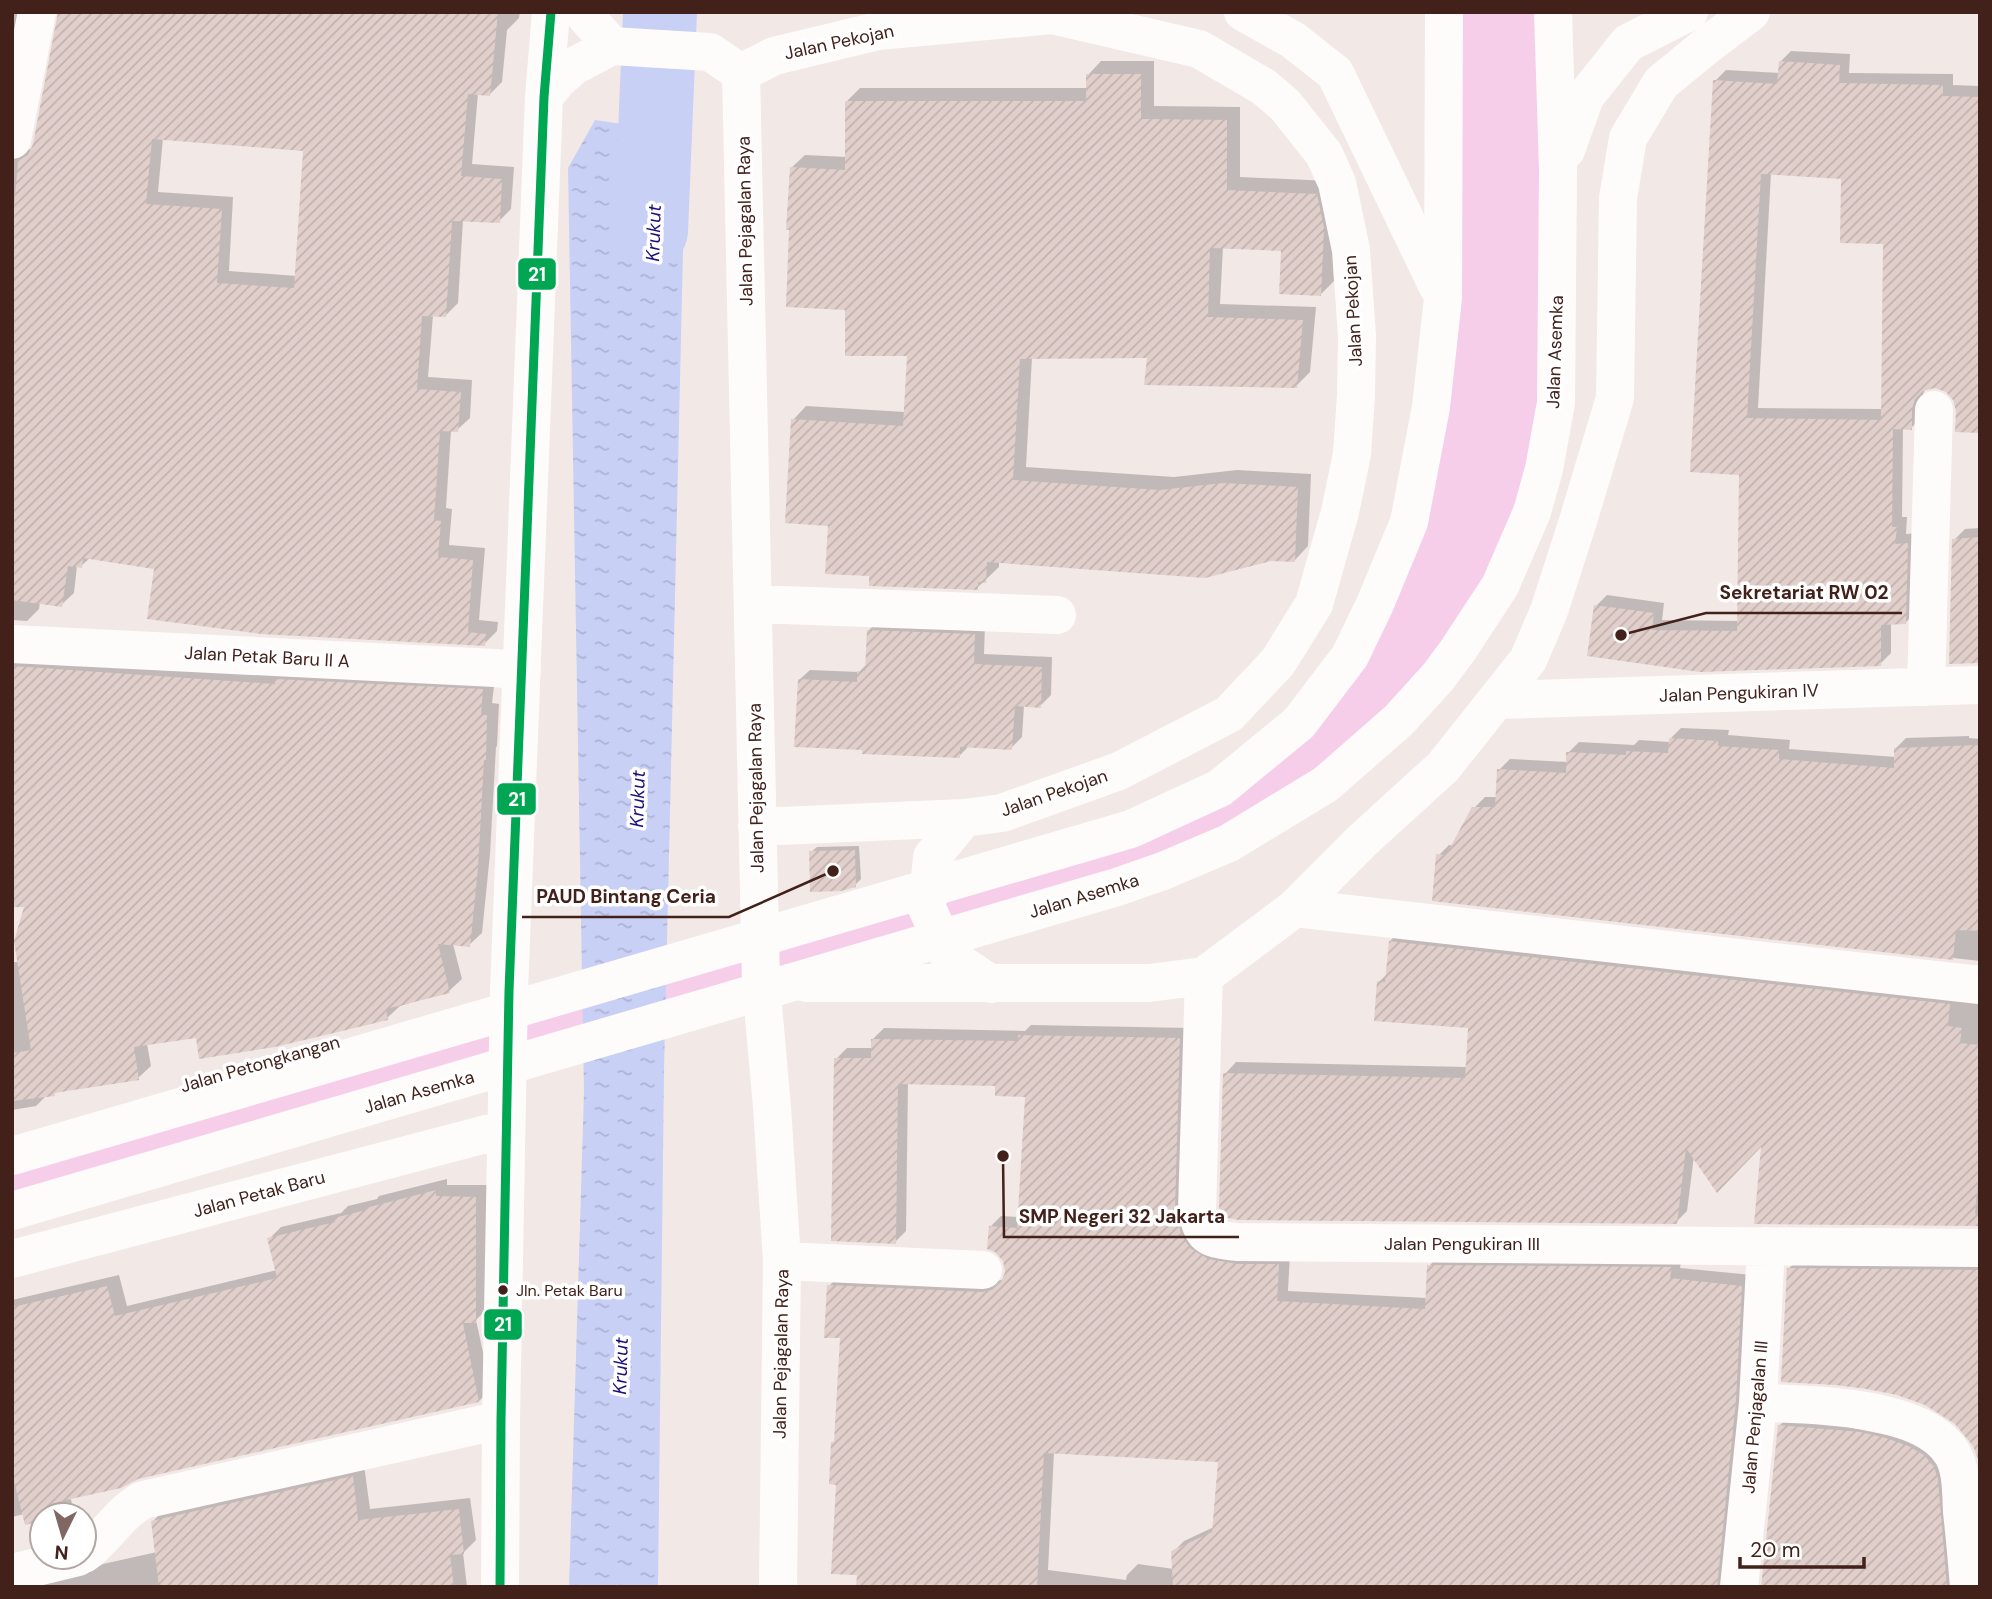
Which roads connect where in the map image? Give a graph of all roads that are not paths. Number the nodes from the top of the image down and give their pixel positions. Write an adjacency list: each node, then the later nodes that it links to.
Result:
1 (37, 12): 13 (street)
2 (551, 12): 12 (street)
3 (582, 12): 10 (street)
4 (1444, 12): 15 (street)
5 (1553, 12): 14 (street, Jalan Asemka)
6 (1689, 12): 14 (street)
7 (1751, 12): 23 (street)
8 (1060, 14): 11 (street, Jalan Pekojan); 24 (street, Jalan Pekojan)
9 (1255, 18): 15 (street)
10 (618, 46): 11 (street); 12 (street)
11 (741, 73): 17 (street, Jalan Pejagalan Raya)
12 (544, 97): 20 (street)
13 (12, 140)
14 (1558, 170): 35 (street, Jalan Asemka)
15 (1443, 298): 34 (street)
16 (1934, 410): 22 (street)
17 (753, 604): 18 (street); 25 (street, Jalan Pejagalan Raya)
18 (1057, 615)
19 (12, 644): 20 (street, Jalan Petak Baru II A)
20 (522, 671): 31 (street)
21 (1980, 685): 22 (street, Jalan Pengukiran IV)
22 (1926, 687): 23 (street, Jalan Pengukiran IV)
23 (1497, 700): 26 (street)
24 (964, 818): 25 (street, Jalan Pekojan); 29 (street)
25 (757, 827): 28 (street, Jalan Pejagalan Raya)
26 (1295, 908): 27 (street); 30 (street)
27 (1204, 976): 29 (street); 36 (street, Jalan Pengukiran III)
28 (761, 983): 29 (street); 39 (street, Jalan Pejagalan Raya)
29 (991, 984)
30 (1980, 985)
31 (509, 991): 32 (street); 33 (street, Jalan Petongkangan)
32 (505, 1129): 38 (street, Jalan Petak Baru); 42 (street)
33 (12, 1137)
34 (12, 1156)
35 (12, 1210)
36 (1766, 1246): 37 (street, Jalan Pengukiran III); 41 (street, Jalan Penjagalan III)
37 (1980, 1248)
38 (12, 1259)
39 (782, 1261): 40 (street); 45 (street, Jalan Pejagalan Raya)
40 (983, 1270)
41 (1758, 1403): 46 (street, Jalan Penjagalan III); 47 (street)
42 (501, 1420): 43 (street); 44 (street)
43 (98, 1544)
44 (500, 1587)
45 (778, 1587)
46 (1739, 1587)
47 (1969, 1587)

